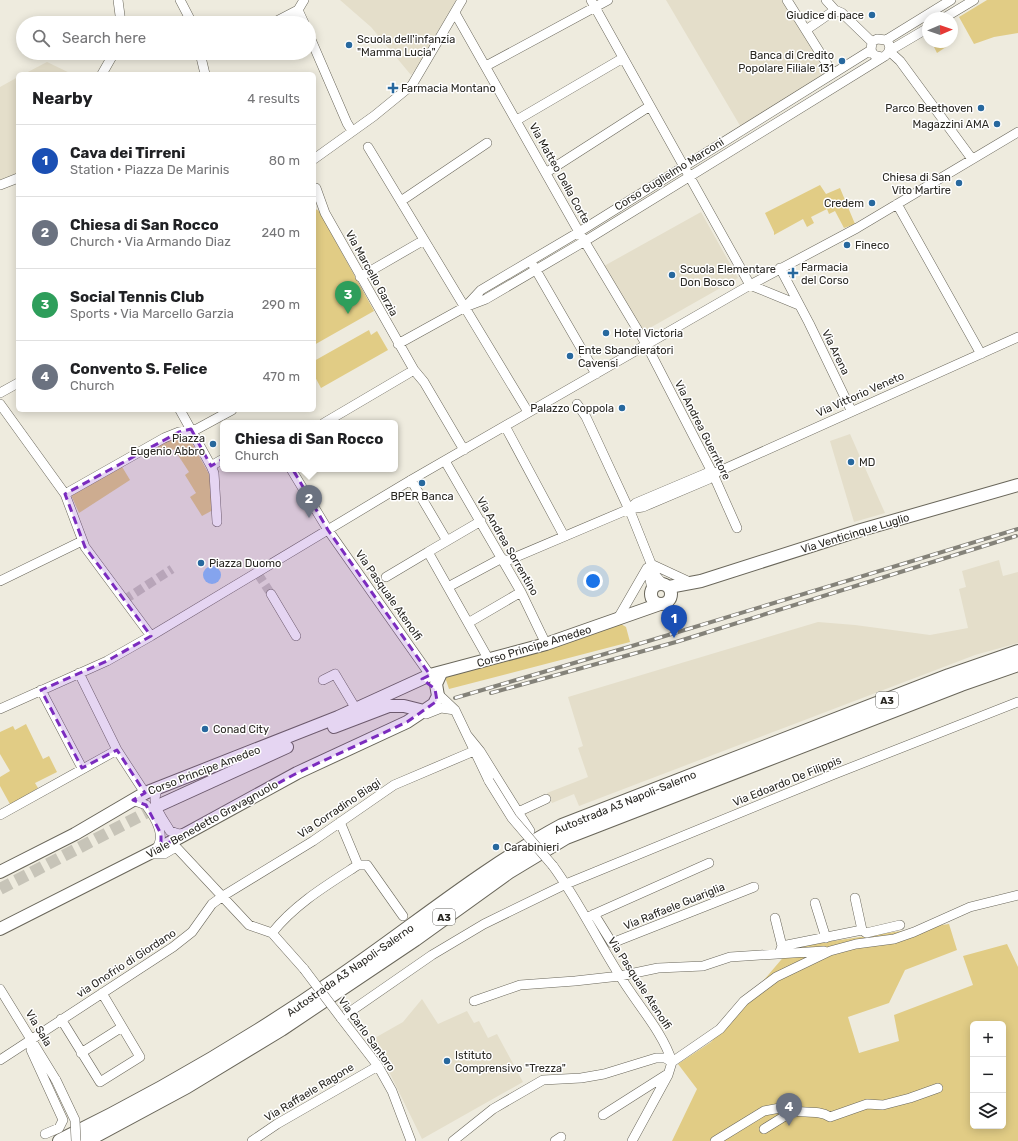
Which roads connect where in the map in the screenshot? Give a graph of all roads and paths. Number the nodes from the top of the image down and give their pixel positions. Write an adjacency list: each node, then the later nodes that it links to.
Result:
1 (118, 0): 16 (street)
2 (180, 0): 17 (street)
3 (304, 0): 12 (street)
4 (462, 0): 15 (street)
5 (608, 0): 11 (street)
6 (787, 0): 21 (street)
7 (826, 0): 13 (street)
8 (836, 0): 13 (street)
9 (951, 0): 20 (street)
10 (974, 0): 14 (street)
11 (593, 4): 27 (street); 30 (street)
12 (298, 10): 18 (street); 19 (street)
13 (835, 10): 21 (street); 24 (street)
14 (954, 12)
15 (455, 13): 30 (street, Via Matteo Della Corte); 39 (street)
16 (120, 16)
17 (188, 16)
18 (286, 16)
19 (301, 16)
20 (921, 19): 23 (street)
21 (806, 30): 33 (street)
22 (922, 32): 26 (street, Corso Guglielmo Marconi)
23 (886, 40): 24 (street); 26 (street)
24 (872, 46): 26 (street); 33 (street, Corso Guglielmo Marconi)
25 (316, 51): 39 (street)
26 (889, 52): 36 (street, Corso Guglielmo Marconi); 45 (street)
27 (623, 58): 35 (street); 37 (street)
28 (110, 60): 31 (street)
29 (202, 60): 32 (street)
30 (486, 66): 37 (street, Via Matteo Della Corte)
31 (103, 72)
32 (205, 72)
33 (832, 72): 34 (street, Corso Guglielmo Marconi)
34 (788, 100): 36 (street); 38 (street, Corso Guglielmo Marconi)
35 (650, 106): 46 (street); 47 (street)
36 (795, 111): 41 (street, Corso Guglielmo Marconi)
37 (517, 120): 47 (street, Via Matteo Della Corte)
38 (744, 128): 41 (street); 46 (street, Corso Guglielmo Marconi)
39 (352, 131): 44 (street)
40 (1018, 132): 45 (street)
41 (749, 138): 48 (street, Corso Guglielmo Marconi)
42 (487, 143): 52 (street)
43 (368, 146): 52 (street)
44 (316, 158)
45 (972, 159): 54 (street)
46 (684, 166): 48 (street); 56 (street, Corso Guglielmo Marconi)
47 (546, 172): 56 (street, Via Matteo Della Corte)
48 (689, 176): 58 (street, Corso Guglielmo Marconi); 64 (street)
49 (16, 179): 50 (street)
50 (0, 185)
51 (316, 190): 55 (street)
52 (401, 201): 57 (street)
53 (316, 204): 55 (street)
54 (897, 204): 60 (street); 71 (street)
55 (325, 213): 63 (street, Via Marcello Garzia)
56 (579, 232): 58 (street, Via Matteo Della Corte); 59 (street, Corso Guglielmo Marconi)
57 (424, 240): 63 (street); 67 (street)
58 (585, 241): 61 (street, Corso Guglielmo Marconi); 70 (street, Via Matteo Della Corte)
59 (531, 261): 61 (street); 67 (street, Corso Guglielmo Marconi)
60 (780, 268): 62 (street); 66 (street, Via Arena)
61 (536, 270): 67 (street, Corso Guglielmo Marconi); 73 (street)
62 (772, 273): 64 (street); 65 (street)
63 (360, 277): 69 (street, Via Marcello Garzia)
64 (750, 285): 65 (street); 70 (street)
65 (773, 294): 66 (street)
66 (799, 305): 78 (street, Via Arena)
67 (465, 307): 69 (street, Corso Guglielmo Marconi); 82 (street)
68 (1018, 337): 71 (street, Via Vittorio Veneto)
69 (398, 344): 72 (street, Via Marcello Garzia)
70 (646, 344): 73 (street); 91 (street, Via Andrea Guerritore)
71 (981, 354): 78 (street, Via Vittorio Veneto)
72 (414, 370): 83 (street); 86 (street, Via Marcello Garzia)
73 (596, 374): 82 (street)
74 (16, 384): 75 (street)
75 (0, 393)
76 (0, 404): 94 (street)
77 (577, 404): 95 (street)
78 (851, 410): 91 (street, Via Vittorio Veneto)
79 (181, 412): 85 (street)
80 (217, 412): 85 (street)
81 (228, 412): 85 (street)
82 (528, 412): 84 (street)
83 (329, 420)
84 (505, 426): 86 (street); 100 (street)
85 (191, 429): 89 (street); 94 (street)
86 (464, 450): 88 (street)
87 (220, 461): 89 (street)
88 (445, 461): 92 (street); 96 (street, Via Andrea Sorrentino)
89 (211, 466): 97 (street)
90 (294, 472): 99 (street, Via Pasquale Atenolfi)
91 (713, 474): 95 (street, Via Vittorio Veneto); 98 (street, Via Andrea Guerritore)
92 (411, 480): 99 (street); 102 (street)
93 (1018, 485): 108 (main road, Via Venticinque Luglio)
94 (65, 494): 101 (street)
95 (627, 510): 100 (street, Via Vittorio Veneto); 105 (street)
96 (481, 521): 102 (street); 104 (street, Via Andrea Sorrentino)
97 (217, 522)
98 (736, 528)
99 (328, 530): 115 (street); 122 (street, Via Pasquale Atenolfi)
100 (564, 536): 104 (street, Via Vittorio Veneto)
101 (82, 541): 107 (street); 115 (street)
102 (447, 541): 103 (street)
103 (428, 552): 106 (street); 109 (street)
104 (503, 560): 109 (street, Via Vittorio Veneto); 110 (street, Via Andrea Sorrentino)
105 (649, 566): 108 (street); 111 (street); 113 (street)
106 (386, 577)
107 (0, 581)
108 (692, 583): 111 (main road, Via Venticinque Luglio)
109 (448, 587): 114 (street)
110 (521, 592): 114 (street); 117 (street, Via Andrea Sorrentino)
111 (661, 593): 113 (main road, Via Venticinque Luglio)
112 (271, 594): 116 (street)
113 (621, 618): 117 (main road, Corso Principe Amedeo)
114 (468, 623): 119 (street)
115 (151, 636): 121 (street)
116 (296, 636)
117 (546, 644): 119 (main road, Corso Principe Amedeo)
118 (1018, 652): 186 (highway, Autostrada A3 Napoli-Salerno / A3)
119 (489, 660): 122 (main road, Corso Principe Amedeo)
120 (1018, 664): 188 (highway, Autostrada A3 Napoli-Salerno / A3)
121 (79, 674): 125 (street); 134 (street)
122 (436, 674): 124 (main road, Corso Principe Amedeo); 126 (main road)
123 (323, 680): 129 (street)
124 (415, 683): 126 (main road); 129 (main road, Corso Principe Amedeo)
125 (41, 690): 128 (street); 136 (street)
126 (436, 691): 130 (street, Via Pasquale Atenolfi); 131 (main road)
127 (1018, 702): 151 (street, Via Edoardo De Filippis)
128 (0, 709)
129 (356, 710): 133 (main road); 137 (main road, Corso Principe Amedeo)
130 (455, 710): 131 (street); 132 (street, Via Pasquale Atenolfi)
131 (429, 711): 133 (main road); 146 (main road, Viale Benedetto Gravagnuolo)
132 (467, 735): 135 (street, Via Pasquale Atenolfi); 142 (street)
133 (309, 737): 141 (main road)
134 (117, 750): 136 (street); 138 (street)
135 (474, 751): 144 (street, Via Corradino Biagi); 151 (street, Via Pasquale Atenolfi, bridge)
136 (82, 768): 143 (street)
137 (159, 788): 138 (main road, Corso Principe Amedeo); 146 (street)
138 (145, 793): 140 (main road, Corso Principe Amedeo)
139 (546, 799): 142 (street)
140 (133, 800): 147 (street); 150 (main road, Corso Principe Amedeo)
141 (162, 804)
142 (518, 812): 145 (street)
143 (0, 815)
144 (340, 822): 149 (street); 154 (street, Via Corradino Biagi)
145 (530, 831)
146 (187, 833): 147 (main road, Viale Benedetto Gravagnuolo)
147 (152, 852): 154 (street); 162 (main road, Viale Benedetto Gravagnuolo)
148 (709, 863): 157 (street)
149 (358, 865): 158 (street); 164 (street)
150 (0, 872)
151 (566, 884): 159 (street, Via Pasquale Atenolfi); 172 (street, Via Edoardo De Filippis)
152 (754, 887): 157 (street, Via Raffaele Guariglia)
153 (1018, 895): 167 (street)
154 (223, 896): 164 (street); 170 (street, via Onofrio di Giordano)
155 (855, 898): 163 (street)
156 (815, 903): 165 (street)
157 (594, 914): 159 (street)
158 (403, 916)
159 (584, 918): 168 (street, Via Pasquale Atenolfi)
160 (775, 918): 166 (street)
161 (900, 925): 163 (street)
162 (0, 929)
163 (862, 930): 165 (street)
164 (272, 933): 172 (street, Via Carlo Santoro, bridge)
165 (826, 938): 166 (street)
166 (781, 950): 167 (street); 168 (street)
167 (830, 951): 178 (street)
168 (620, 976): 171 (street); 178 (street, Via Pasquale Atenolfi)
169 (0, 989): 175 (street, Via Sala)
170 (102, 993): 173 (street, via Onofrio di Giordano); 174 (street)
171 (474, 1001)
172 (341, 1018): 179 (street, Via Carlo Santoro)
173 (61, 1019): 175 (street, via Onofrio di Giordano); 176 (street)
174 (122, 1027): 176 (street); 176 (street)
175 (32, 1039): 177 (street, via Onofrio di Giordano); 185 (street); 187 (street, Via Sala, bridge)
176 (81, 1053)
177 (0, 1060)
178 (672, 1062): 180 (street); 191 (street)
179 (378, 1066): 189 (street, Via Raffaele Ragone); 190 (street, Via Carlo Santoro)
180 (668, 1075): 183 (street); 192 (street)
181 (938, 1088): 182 (street)
182 (793, 1110): 184 (street); 193 (street)
183 (603, 1115)
184 (764, 1129)
185 (45, 1134)
186 (60, 1141)
187 (76, 1141)
188 (85, 1141)
189 (252, 1141)
190 (411, 1141)
191 (453, 1141)
192 (632, 1141)
193 (715, 1141)

